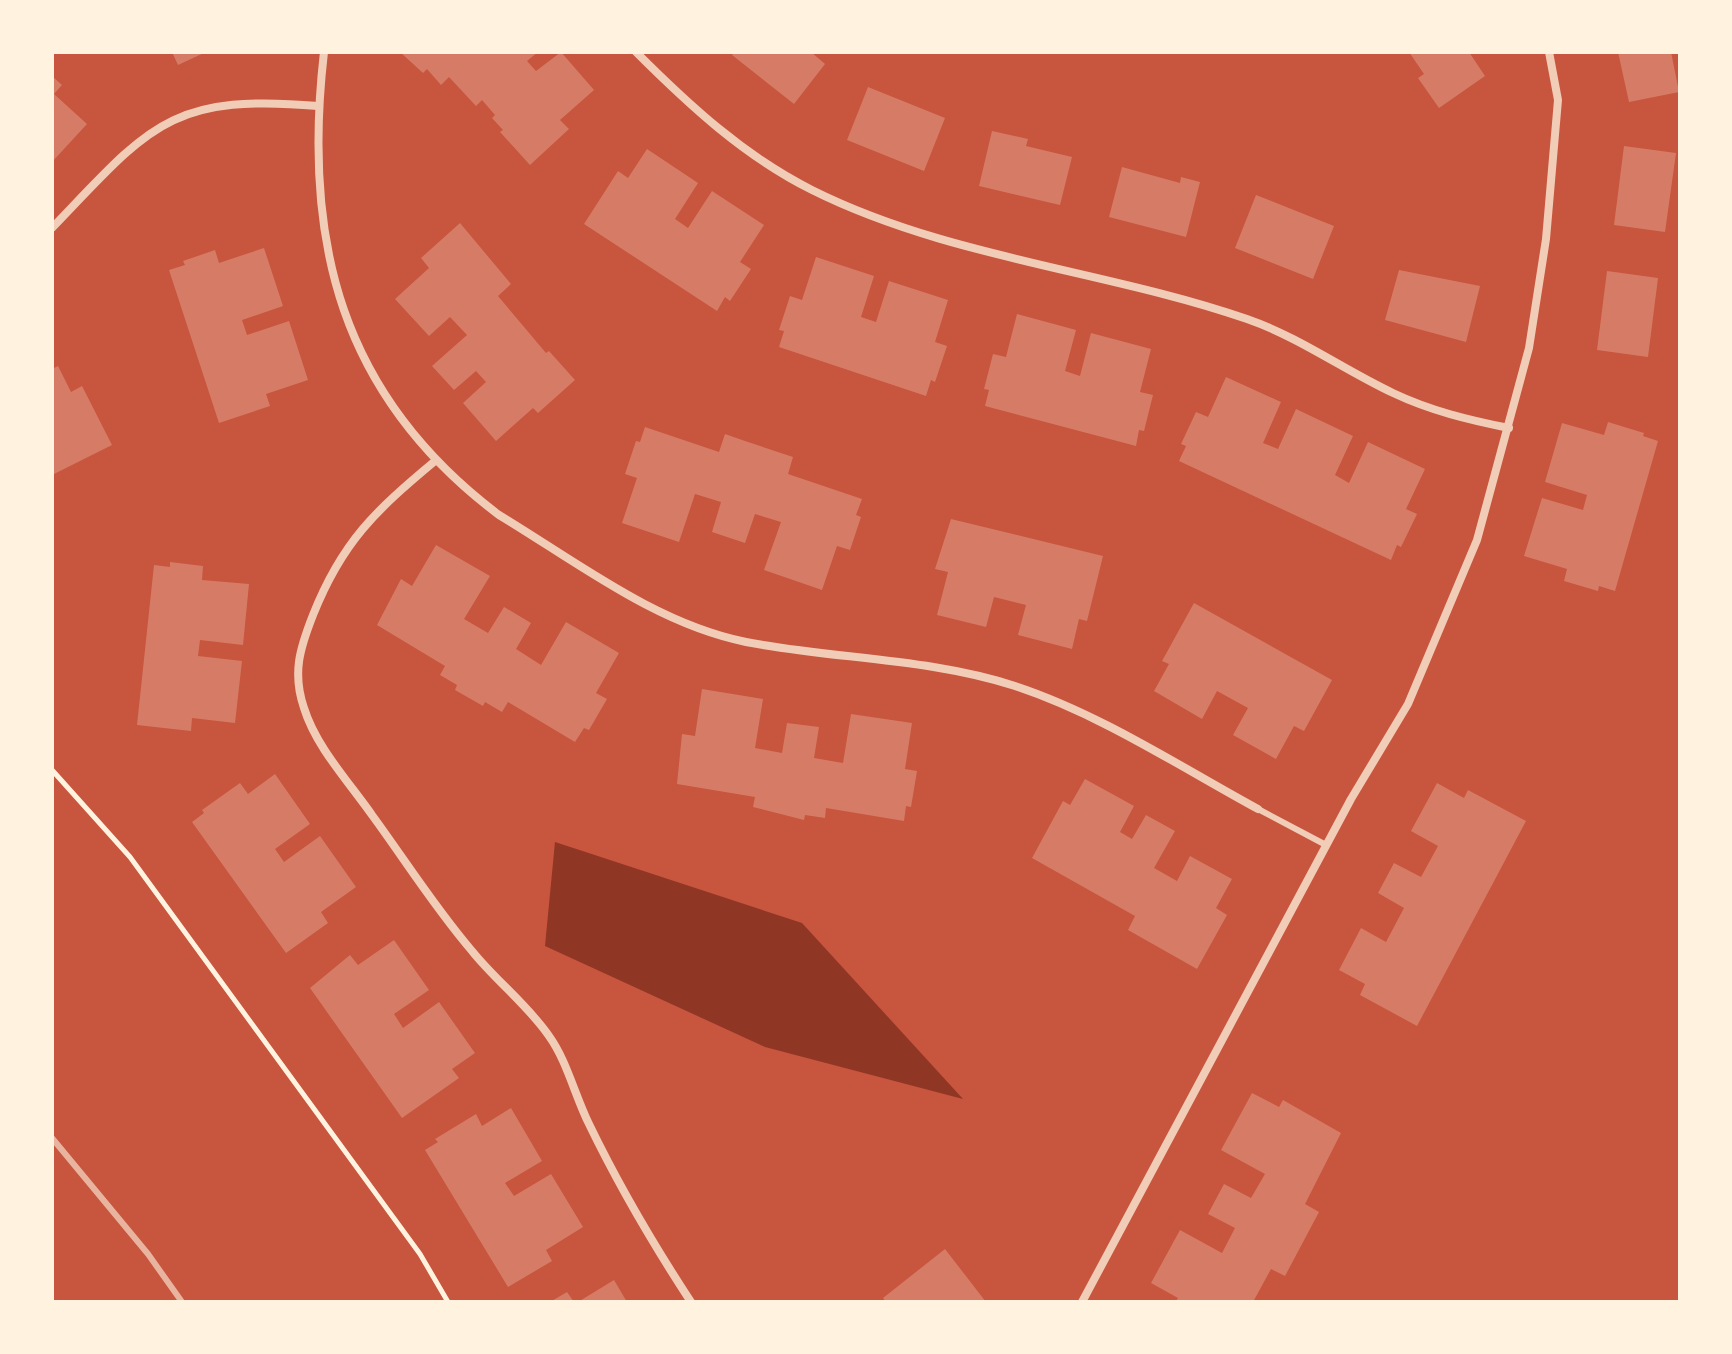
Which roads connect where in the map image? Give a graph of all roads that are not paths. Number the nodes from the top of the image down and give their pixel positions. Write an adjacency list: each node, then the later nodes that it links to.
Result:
1 (324, 52): 4 (street)
2 (636, 52): 6 (street)
3 (1549, 52): 6 (street)
4 (318, 106): 5 (street); 7 (street)
5 (52, 228)
6 (1509, 428): 9 (street)
7 (435, 461): 8 (street); 10 (street)
8 (1258, 809): 9 (lane)
9 (1326, 845): 11 (street)
10 (691, 1302)
11 (1082, 1302)

